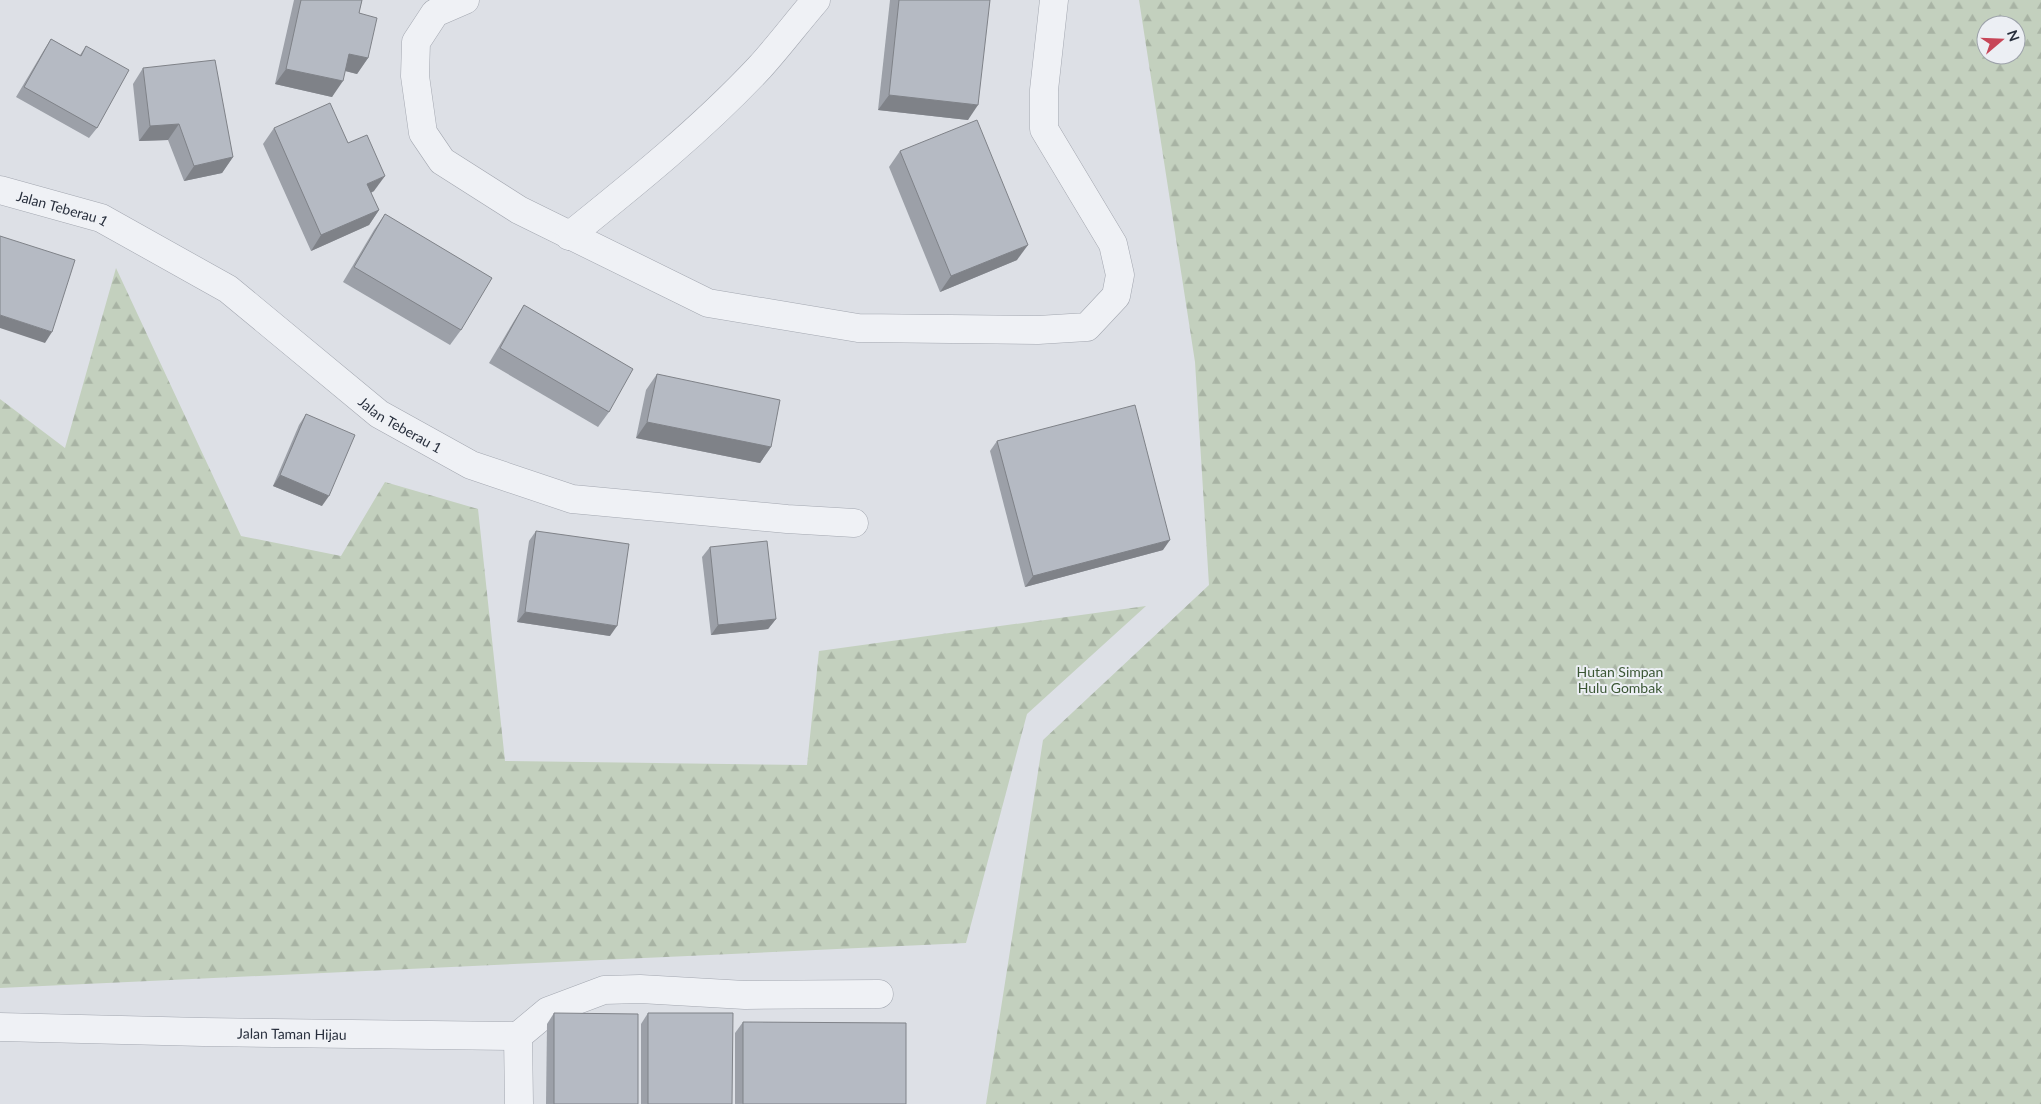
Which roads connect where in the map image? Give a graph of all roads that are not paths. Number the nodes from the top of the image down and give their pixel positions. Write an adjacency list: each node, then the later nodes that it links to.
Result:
1 (465, 0): 5 (street)
2 (816, 0): 5 (street)
3 (1054, 0): 5 (street)
4 (0, 190): 6 (street, Jalan Teberau 1)
5 (569, 236)
6 (854, 523)
7 (879, 994): 9 (street)
8 (0, 1027): 9 (street, Jalan Taman Hijau)
9 (518, 1036): 10 (street)
10 (519, 1104)

